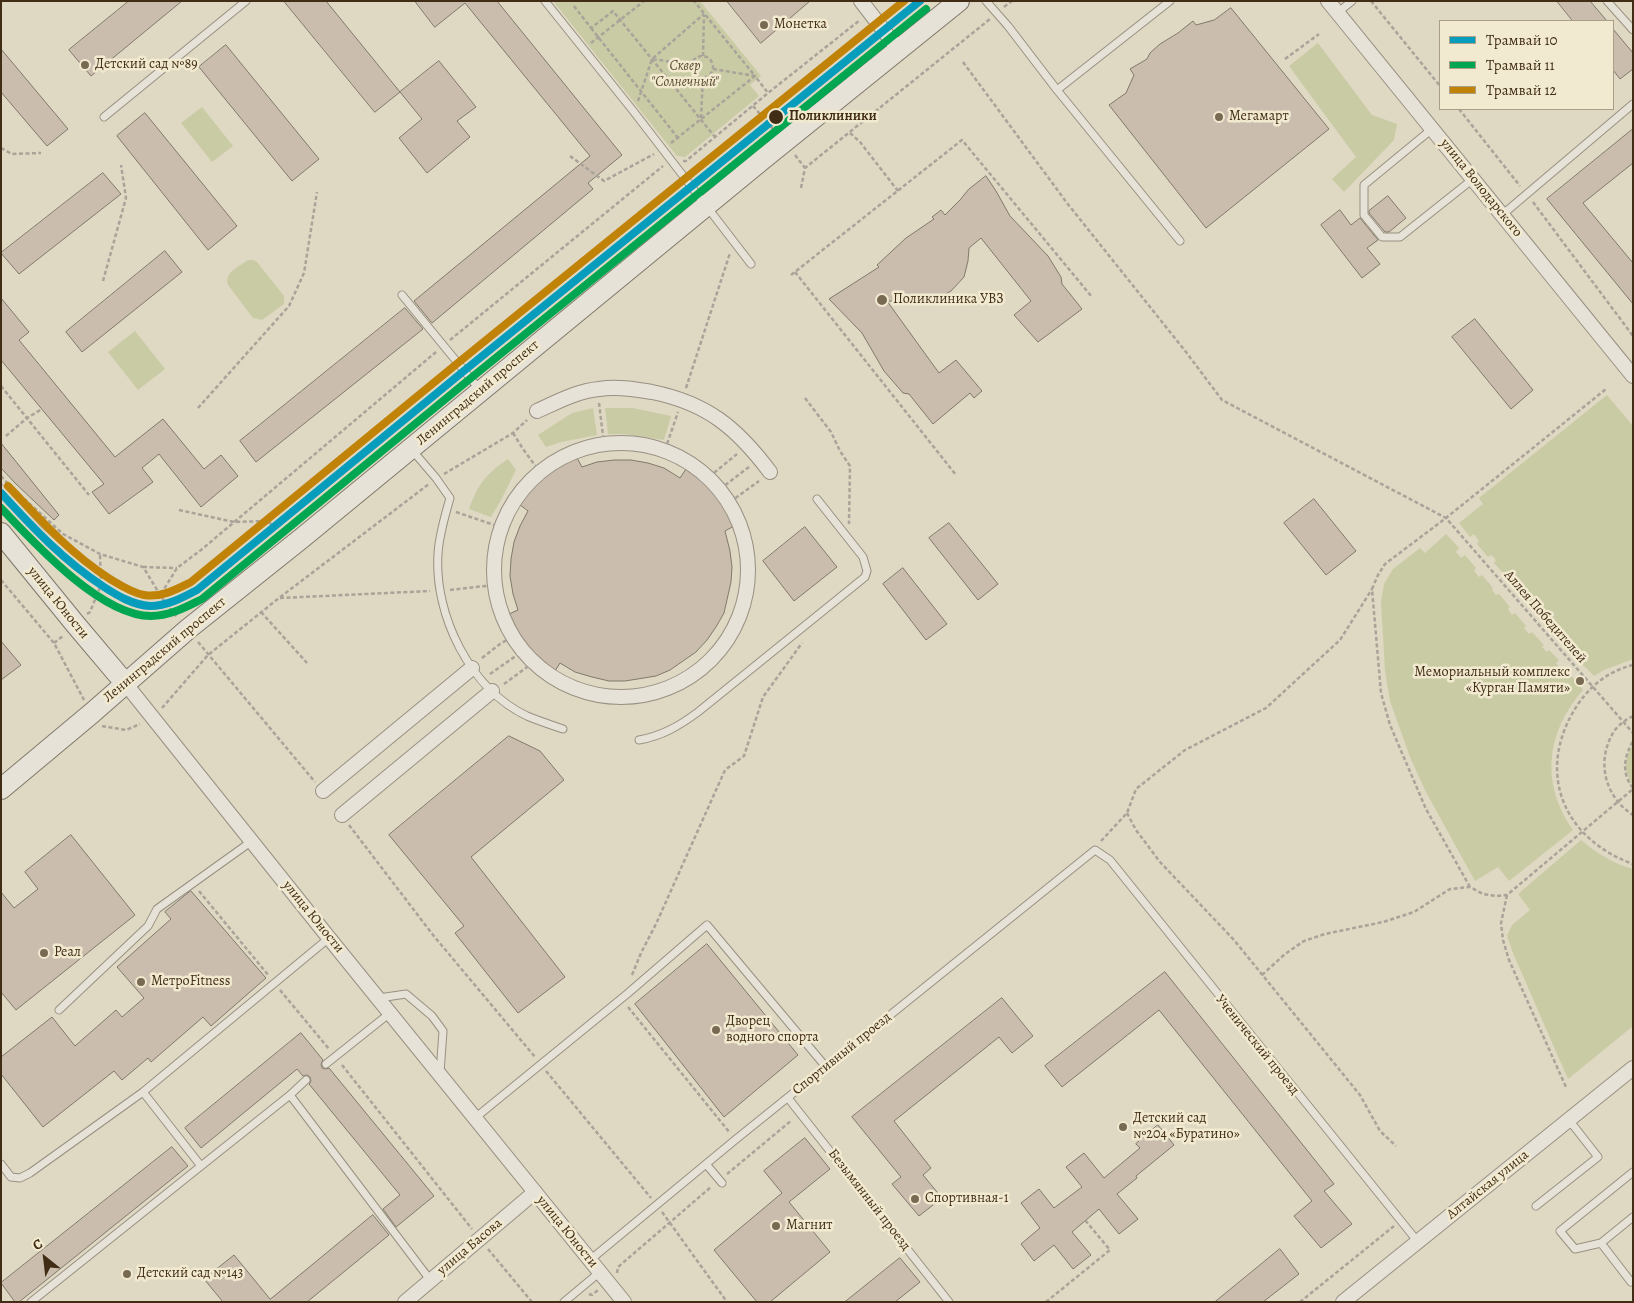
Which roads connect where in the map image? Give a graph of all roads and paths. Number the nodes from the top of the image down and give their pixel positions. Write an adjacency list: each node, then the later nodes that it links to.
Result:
1 (246, 1): 40 (lane)
2 (545, 1): 23 (lane)
3 (644, 1): 18 (path)
4 (694, 1): 16 (path)
5 (959, 1): 24 (main road, Ленинградский проспект)
6 (986, 1): 17 (lane)
7 (1012, 1): 17 (path)
8 (1170, 1): 34 (lane)
9 (1328, 1): 15 (street, улица Володарского)
10 (1352, 1): 15 (lane)
11 (1371, 1): 33 (path)
12 (1607, 1): 20 (lane)
13 (574, 6): 19 (path)
14 (865, 7): 24 (street); 36 (path)
15 (1337, 13): 42 (street, улица Володарского)
16 (704, 14): 25 (path); 26 (path); 31 (path)
17 (996, 14): 34 (lane); 43 (path)
18 (621, 20): 19 (path); 22 (path); 26 (path)
19 (591, 28): 22 (path)
20 (1633, 30)
21 (1319, 34): 27 (path)
22 (598, 38): 23 (path); 35 (path)
23 (584, 49): 39 (lane)
24 (898, 49): 57 (main road, Ленинградский проспект)
25 (703, 56): 29 (path); 30 (path)
26 (652, 58): 29 (path); 35 (path); 41 (path)
27 (1285, 59)
28 (963, 62): 101 (path)
29 (691, 65): 32 (path)
30 (713, 69): 31 (path); 32 (path)
31 (755, 76): 36 (path); 41 (path)
32 (703, 77): 41 (path)
33 (1439, 85)
34 (1057, 90): 59 (lane)
35 (641, 92): 39 (path); 45 (path)
36 (768, 93): 44 (path)
37 (1633, 104): 56 (lane)
38 (1460, 110): 56 (path)
39 (634, 112): 47 (lane)
40 (104, 117)
41 (701, 120): 44 (path); 45 (path)
42 (1433, 129): 52 (street, улица Володарского); 52 (lane)
43 (850, 133): 53 (path); 54 (path)
44 (715, 137): 50 (path)
45 (678, 138): 47 (path)
46 (1, 148): 48 (path)
47 (664, 149): 49 (path); 50 (lane)
48 (41, 153)
49 (570, 156)
50 (671, 160): 57 (lane); 68 (path)
51 (121, 165): 64 (path)
52 (1473, 179): 58 (street, улица Володарского)
53 (801, 188)
54 (898, 191): 62 (path); 66 (path)
55 (317, 192): 75 (path)
56 (1526, 194): 58 (lane); 67 (path)
57 (707, 205): 60 (lane); 72 (main road, Ленинградский проспект)
58 (1502, 215): 69 (street, улица Володарского)
59 (1180, 241)
60 (733, 242): 61 (lane); 74 (path)
61 (751, 264)
62 (796, 272): 63 (path); 90 (path)
63 (791, 276)
64 (103, 280)
65 (402, 295): 68 (lane)
66 (1092, 297)
67 (1633, 336)
68 (444, 345): 72 (lane); 102 (path)
69 (1633, 376)
70 (1, 386): 79 (path)
71 (1606, 389): 101 (path)
72 (480, 390): 84 (main road, Ленинградский проспект)
73 (805, 398): 106 (path)
74 (682, 400): 78 (street); 89 (street)
75 (198, 408)
76 (599, 408): 83 (path)
77 (42, 409): 79 (path)
78 (537, 411): 81 (path)
79 (27, 418): 82 (path); 96 (path)
80 (676, 418): 85 (path)
81 (514, 433): 88 (path); 93 (path)
82 (6, 436)
83 (604, 444): 85 (street); 88 (street)
84 (410, 448): 93 (lane); 129 (main road, Ленинградский проспект)
85 (665, 450): 92 (street)
86 (737, 453): 92 (path)
87 (748, 468): 95 (path)
88 (539, 471): 104 (street)
89 (770, 472)
90 (956, 475)
91 (1, 476): 107 (path)
92 (709, 477): 95 (street)
93 (436, 478): 114 (lane); 115 (path)
94 (758, 482): 98 (path)
95 (720, 489): 98 (street)
96 (89, 495)
97 (817, 499): 106 (lane)
98 (730, 502): 124 (street)
99 (179, 510): 102 (path)
100 (465, 515): 104 (path)
101 (1446, 518): 113 (path); 130 (path, Аллея Победителей)
102 (234, 522): 103 (path); 109 (path)
103 (275, 526)
104 (500, 527): 111 (street)
105 (1, 533): 117 (main road, улица Юности)
106 (847, 538): 138 (lane)
107 (100, 554): 108 (path); 117 (path)
108 (143, 567): 109 (path); 109 (path)
109 (177, 568)
110 (1, 580): 120 (path)
111 (494, 587): 112 (path); 118 (street)
112 (458, 588)
113 (1372, 589): 144 (path); 152 (path)
114 (441, 591): 115 (path); 127 (lane)
115 (279, 598): 116 (path)
116 (261, 612): 122 (path); 125 (path)
117 (76, 625): 120 (path); 129 (main road, улица Юности)
118 (512, 637): 121 (street); 123 (path)
119 (802, 643): 157 (path)
120 (54, 644): 132 (path)
121 (522, 651): 124 (street); 128 (path)
122 (208, 655): 134 (path); 142 (path)
123 (484, 656)
124 (534, 662): 131 (path)
125 (307, 663)
126 (1633, 665): 130 (path)
127 (472, 668): 131 (lane); 142 (street)
128 (494, 671)
129 (125, 684): 132 (main road, Ленинградский проспект); 134 (street, улица Юности)
130 (1592, 686): 135 (path, Аллея Победителей); 147 (path)
131 (498, 687): 136 (lane); 145 (street)
132 (92, 713): 134 (path); 140 (main road, Ленинградский проспект)
133 (1633, 716): 135 (path)
134 (154, 718): 148 (street, улица Юности)
135 (1623, 722): 137 (path, Аллея Победителей); 143 (path)
136 (563, 729)
137 (1633, 733)
138 (639, 740)
139 (1633, 741): 141 (path)
140 (1, 789)
141 (1633, 789): 143 (path)
142 (323, 791)
143 (1617, 802): 146 (path); 147 (path)
144 (1127, 813): 149 (path); 155 (path)
145 (342, 815): 163 (path)
146 (1633, 815)
147 (1581, 831): 150 (path); 153 (path)
148 (252, 840): 151 (lane); 154 (street, улица Юности)
149 (1094, 850): 164 (lane, Спортивный проезд); 187 (lane, Ученический проезд)
150 (1633, 864)
151 (193, 883): 156 (path); 159 (lane)
152 (1470, 887): 153 (path); 155 (path)
153 (1507, 894): 168 (path)
154 (329, 938): 156 (lane); 158 (street, улица Юности)
155 (1262, 975): 176 (path)
156 (274, 983): 161 (path); 169 (lane)
157 (627, 994): 163 (lane); 164 (lane); 175 (path)
158 (379, 998): 160 (street, улица Юности); 166 (lane)
159 (59, 1010)
160 (391, 1012): 161 (lane); 166 (street, улица Юности)
161 (335, 1057): 162 (lane); 189 (path)
162 (326, 1064)
163 (541, 1065): 173 (lane); 183 (path)
164 (826, 1067): 171 (lane, Спортивный проезд)
165 (1633, 1068): 174 (street, Алтайская улица)
166 (440, 1074): 173 (street, улица Юности)
167 (306, 1080): 170 (lane)
168 (1566, 1087)
169 (143, 1092): 177 (lane); 179 (lane)
170 (290, 1095): 179 (lane); 194 (lane)
171 (788, 1098): 172 (lane, Безымянный проезд); 175 (lane, Спортивный проезд)
172 (800, 1113): 181 (path); 203 (lane, Безымянный проезд)
173 (476, 1118): 182 (street, улица Юности)
174 (1570, 1120): 184 (lane); 190 (street, Алтайская улица)
175 (735, 1140): 178 (lane, Спортивный проезд)
176 (1396, 1146)
177 (1, 1164)
178 (706, 1164): 181 (lane); 183 (lane, Спортивный проезд)
179 (201, 1166): 197 (lane)
180 (1633, 1172): 191 (lane)
181 (721, 1182): 188 (path)
182 (535, 1192): 189 (street, улица Басова); 192 (street, улица Юности)
183 (656, 1204): 188 (path); 192 (lane, Спортивный проезд)
184 (1536, 1206)
185 (1633, 1217): 191 (lane)
186 (1085, 1220): 204 (path)
187 (1401, 1221): 190 (lane, Ученический проезд); 205 (path)
188 (670, 1223): 193 (path); 202 (path)
189 (480, 1239): 194 (street, улица Басова); 199 (path)
190 (1418, 1242): 206 (street, Алтайская улица)
191 (1601, 1242): 195 (lane)
192 (590, 1260): 193 (street, улица Юности)
193 (604, 1277): 196 (path); 200 (lane); 201 (street, улица Юности)
194 (431, 1281): 198 (street, улица Басова)
195 (1631, 1282)
196 (586, 1293)
197 (31, 1302)
198 (405, 1302)
199 (532, 1302)
200 (564, 1302)
201 (624, 1302)
202 (728, 1302)
203 (949, 1302)
204 (1046, 1302)
205 (1300, 1302)
206 (1343, 1302)

